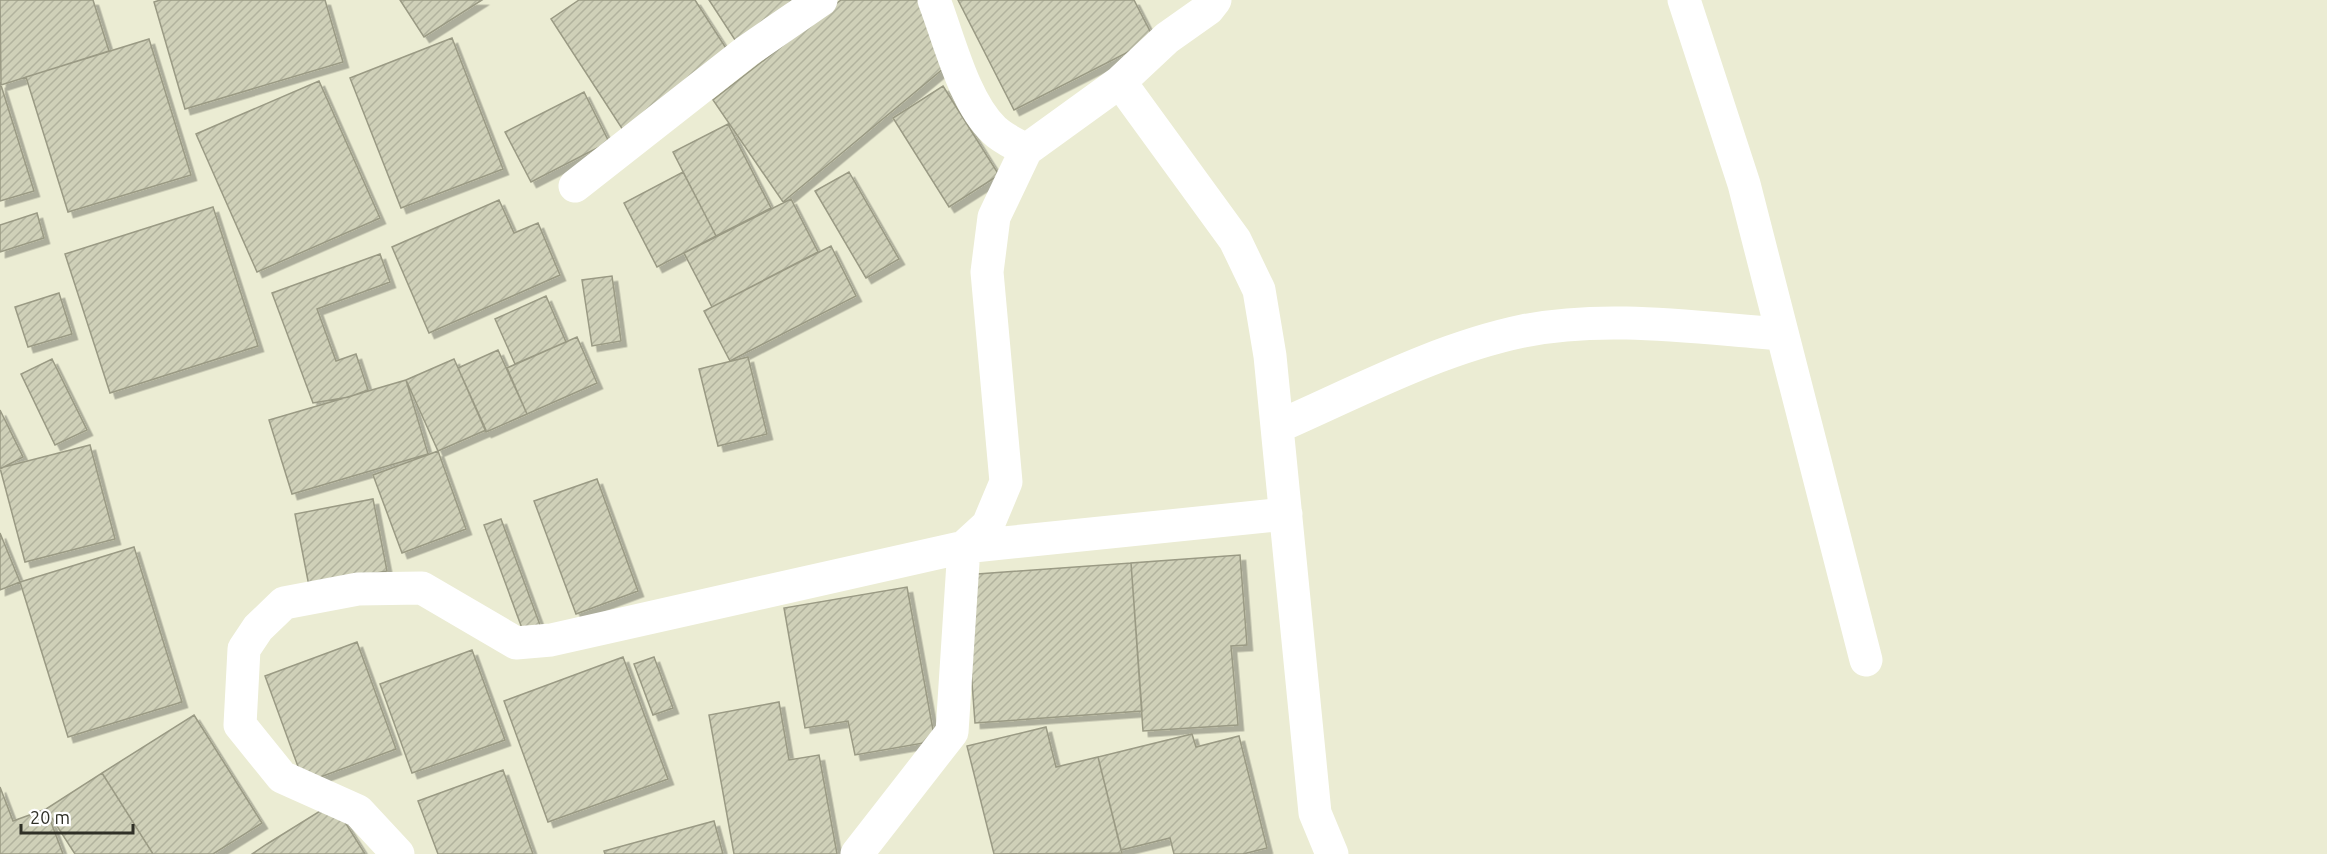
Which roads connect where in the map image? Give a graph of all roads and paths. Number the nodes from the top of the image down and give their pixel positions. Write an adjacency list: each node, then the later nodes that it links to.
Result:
1 (821, 0): 7 (street)
2 (934, 0): 6 (street)
3 (1215, 0): 5 (street)
4 (1684, 0): 8 (street)
5 (1120, 82): 6 (street); 9 (street)
6 (1026, 150): 11 (street)
7 (575, 186)
8 (1782, 334): 9 (street); 12 (street)
9 (1277, 426): 10 (street)
10 (1286, 514): 11 (street); 15 (street)
11 (964, 547): 13 (street); 14 (street)
12 (1866, 660)
13 (398, 854)
14 (857, 854)
15 (1332, 854)

